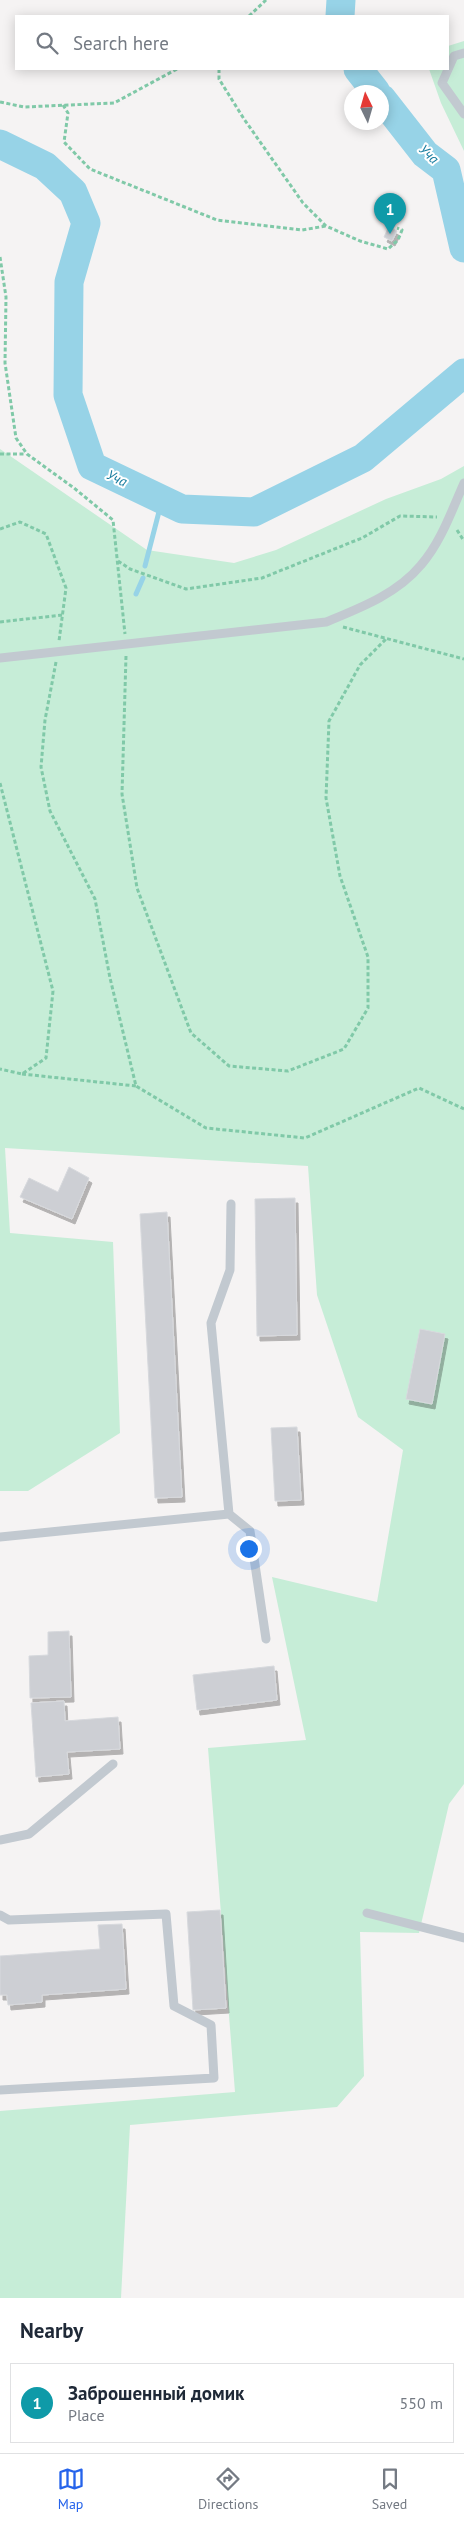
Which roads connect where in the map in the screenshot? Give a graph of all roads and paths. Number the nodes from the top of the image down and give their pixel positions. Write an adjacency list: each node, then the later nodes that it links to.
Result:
1 (266, 0): 2 (path)
2 (250, 15)
3 (464, 53): 4 (lane)
4 (449, 67)
5 (175, 70): 9 (path)
6 (219, 70): 11 (path)
7 (448, 70): 10 (lane)
8 (0, 102): 9 (path)
9 (64, 105): 11 (path)
10 (464, 114)
11 (326, 226): 12 (path)
12 (397, 228)
13 (0, 257): 15 (path)
14 (0, 454): 15 (path)
15 (26, 454): 19 (path)
16 (464, 483): 17 (lane)
17 (449, 517): 19 (path); 22 (lane)
18 (0, 529): 20 (path)
19 (117, 561): 24 (path)
20 (62, 615): 21 (path); 25 (path)
21 (0, 622)
22 (326, 622): 23 (path); 24 (lane)
23 (386, 639): 24 (path); 27 (path)
24 (126, 644): 25 (lane)
25 (58, 651): 26 (lane); 31 (path)
26 (0, 658)
27 (464, 660)
28 (0, 783): 30 (path)
29 (0, 1069): 30 (path)
30 (22, 1074): 31 (path)
31 (136, 1086): 32 (path)
32 (464, 1109)
33 (231, 1204): 34 (lane)
34 (229, 1514): 35 (lane); 36 (lane)
35 (0, 1537)
36 (266, 1639)
37 (113, 1764): 38 (lane)
38 (0, 1840)
39 (367, 1913): 41 (lane)
40 (0, 1915): 42 (lane)
41 (464, 1938)
42 (0, 2090)

